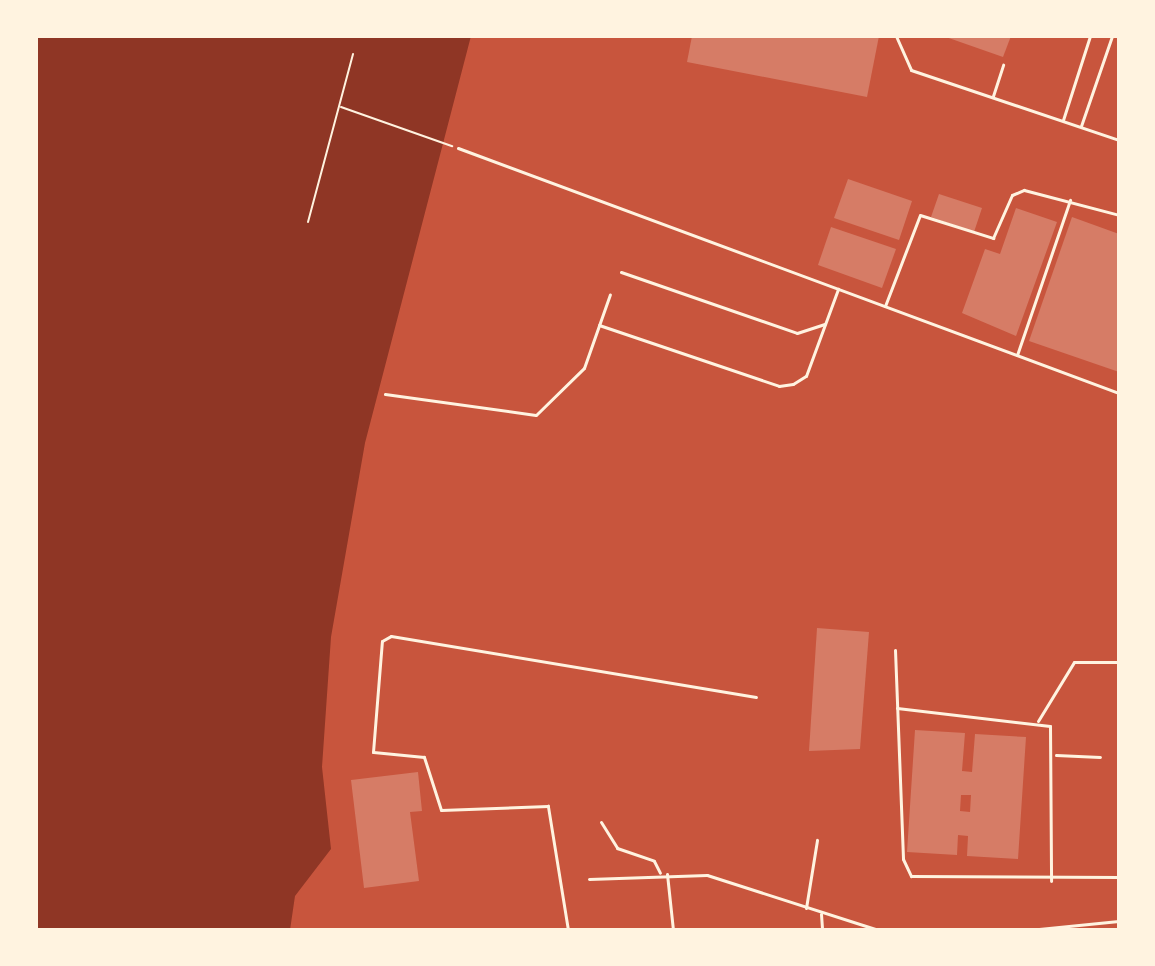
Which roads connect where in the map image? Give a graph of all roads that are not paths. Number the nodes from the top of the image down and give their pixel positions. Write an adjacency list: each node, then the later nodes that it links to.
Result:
1 (896, 36): 5 (lane)
2 (1090, 36): 6 (lane)
3 (1112, 36): 7 (lane)
4 (1003, 65): 5 (lane)
5 (993, 97): 6 (lane)
6 (1063, 120): 7 (lane)
7 (1081, 126): 8 (lane)
8 (1119, 140)
9 (458, 148): 13 (lane)
10 (1070, 200): 11 (lane); 15 (lane); 18 (lane)
11 (1119, 215)
12 (621, 272): 16 (lane)
13 (838, 289): 15 (lane); 16 (lane)
14 (610, 294): 17 (lane)
15 (885, 306): 18 (lane)
16 (825, 324): 17 (lane)
17 (599, 325): 20 (lane)
18 (1017, 355): 19 (lane)
19 (1119, 393)
20 (385, 394)
21 (895, 650): 24 (lane)
22 (1119, 662): 25 (lane)
23 (756, 697): 38 (lane)
24 (897, 708): 25 (lane); 34 (lane)
25 (1038, 721): 26 (lane)
26 (1054, 755): 27 (lane); 34 (lane)
27 (1100, 757)
28 (601, 822): 31 (lane)
29 (817, 840): 35 (lane)
30 (667, 872): 31 (lane); 35 (lane); 39 (lane)
31 (660, 873): 33 (lane)
32 (1119, 877): 34 (lane)
33 (589, 879)
34 (1051, 881)
35 (806, 908): 36 (lane)
36 (821, 912): 40 (lane); 41 (lane)
37 (1119, 921): 42 (lane)
38 (568, 930)
39 (673, 930)
40 (822, 930)
41 (878, 930)
42 (1029, 930)

